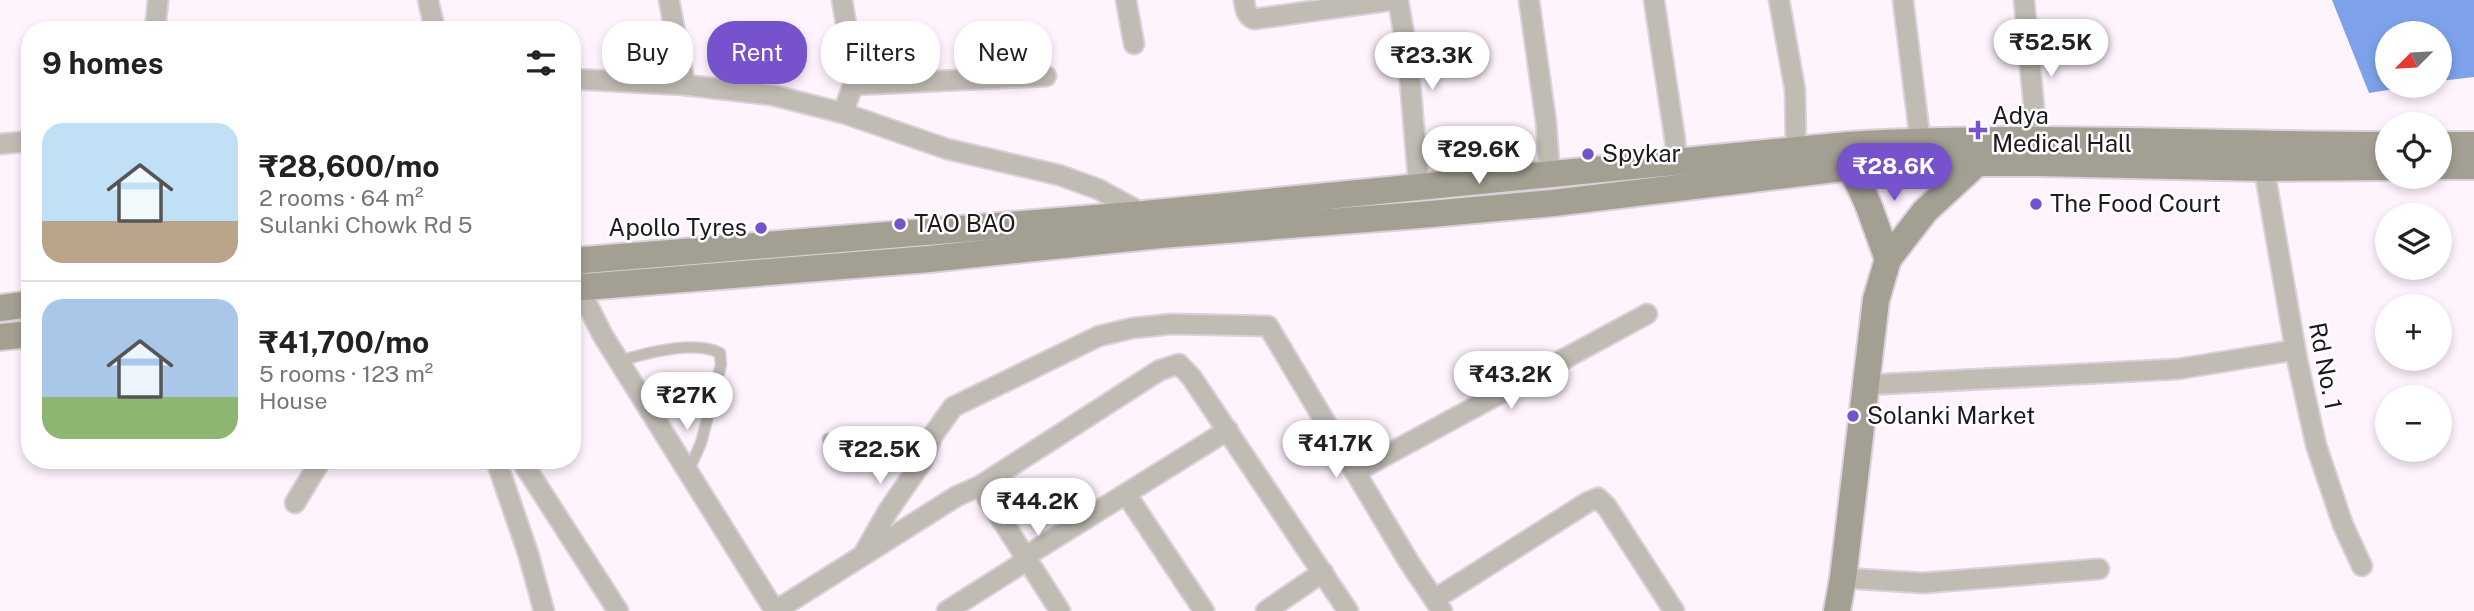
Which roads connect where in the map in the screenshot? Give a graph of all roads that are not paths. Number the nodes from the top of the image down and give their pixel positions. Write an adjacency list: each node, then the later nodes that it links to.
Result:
1 (158, 0): 13 (street)
2 (428, 0): 14 (street)
3 (669, 0): 18 (street)
4 (842, 0): 19 (street)
5 (1126, 0): 15 (street)
6 (1244, 0): 7 (street)
7 (1395, 0): 37 (street)
8 (1529, 0): 36 (street)
9 (1654, 0): 31 (street)
10 (1779, 0): 26 (street)
11 (1903, 0): 27 (street)
12 (2024, 0): 29 (street)
13 (156, 21)
14 (433, 21)
15 (1134, 44)
16 (581, 79): 18 (street)
17 (954, 80): 19 (street)
18 (685, 85): 20 (street)
19 (853, 85): 20 (street)
20 (843, 113): 38 (street)
21 (21, 142): 22 (street)
22 (0, 144)
23 (2375, 145): 29 (main road)
24 (2452, 145): 25 (main road)
25 (2474, 145)
26 (1796, 148): 30 (main road); 31 (main road)
27 (1922, 152): 28 (main road); 30 (main road)
28 (1977, 152): 29 (main road); 40 (main road)
29 (2038, 152): 35 (main road)
30 (1849, 156): 40 (main road); 41 (main road)
31 (1676, 160): 36 (main road)
32 (2452, 166): 33 (main road)
33 (2474, 166)
34 (2375, 167): 35 (main road)
35 (2264, 168): 48 (street, Rd No. 1)
36 (1550, 175): 37 (main road)
37 (1419, 188): 38 (main road)
38 (1144, 214): 39 (main road)
39 (581, 259)
40 (1888, 259): 50 (main road)
41 (581, 288)
42 (581, 298): 49 (street)
43 (21, 305): 44 (main road)
44 (0, 308)
45 (1647, 314): 58 (street)
46 (21, 335): 47 (main road)
47 (0, 337)
48 (2295, 350): 50 (street); 64 (street, Rd No. 1)
49 (620, 361): 57 (street); 57 (lane)
50 (1866, 385): 67 (main road)
51 (1227, 430): 59 (street); 60 (street); 66 (street)
52 (828, 439): 53 (lane)
53 (922, 462): 58 (street); 62 (street)
54 (315, 469): 61 (street)
55 (499, 469): 69 (street)
56 (528, 469): 70 (street)
57 (688, 472): 71 (street)
58 (1355, 472): 68 (street)
59 (980, 486): 62 (street); 63 (street)
60 (1126, 494): 63 (street); 74 (street)
61 (295, 502)
62 (863, 555): 71 (street)
63 (1026, 556): 72 (street); 73 (street)
64 (2362, 566)
65 (2099, 569): 67 (street)
66 (1323, 572): 75 (street); 76 (street)
67 (1843, 578): 78 (main road)
68 (1438, 605): 77 (street)
69 (544, 611)
70 (618, 611)
71 (775, 611)
72 (947, 611)
73 (1060, 611)
74 (1204, 611)
75 (1266, 611)
76 (1348, 611)
77 (1674, 611)
78 (1837, 611)

